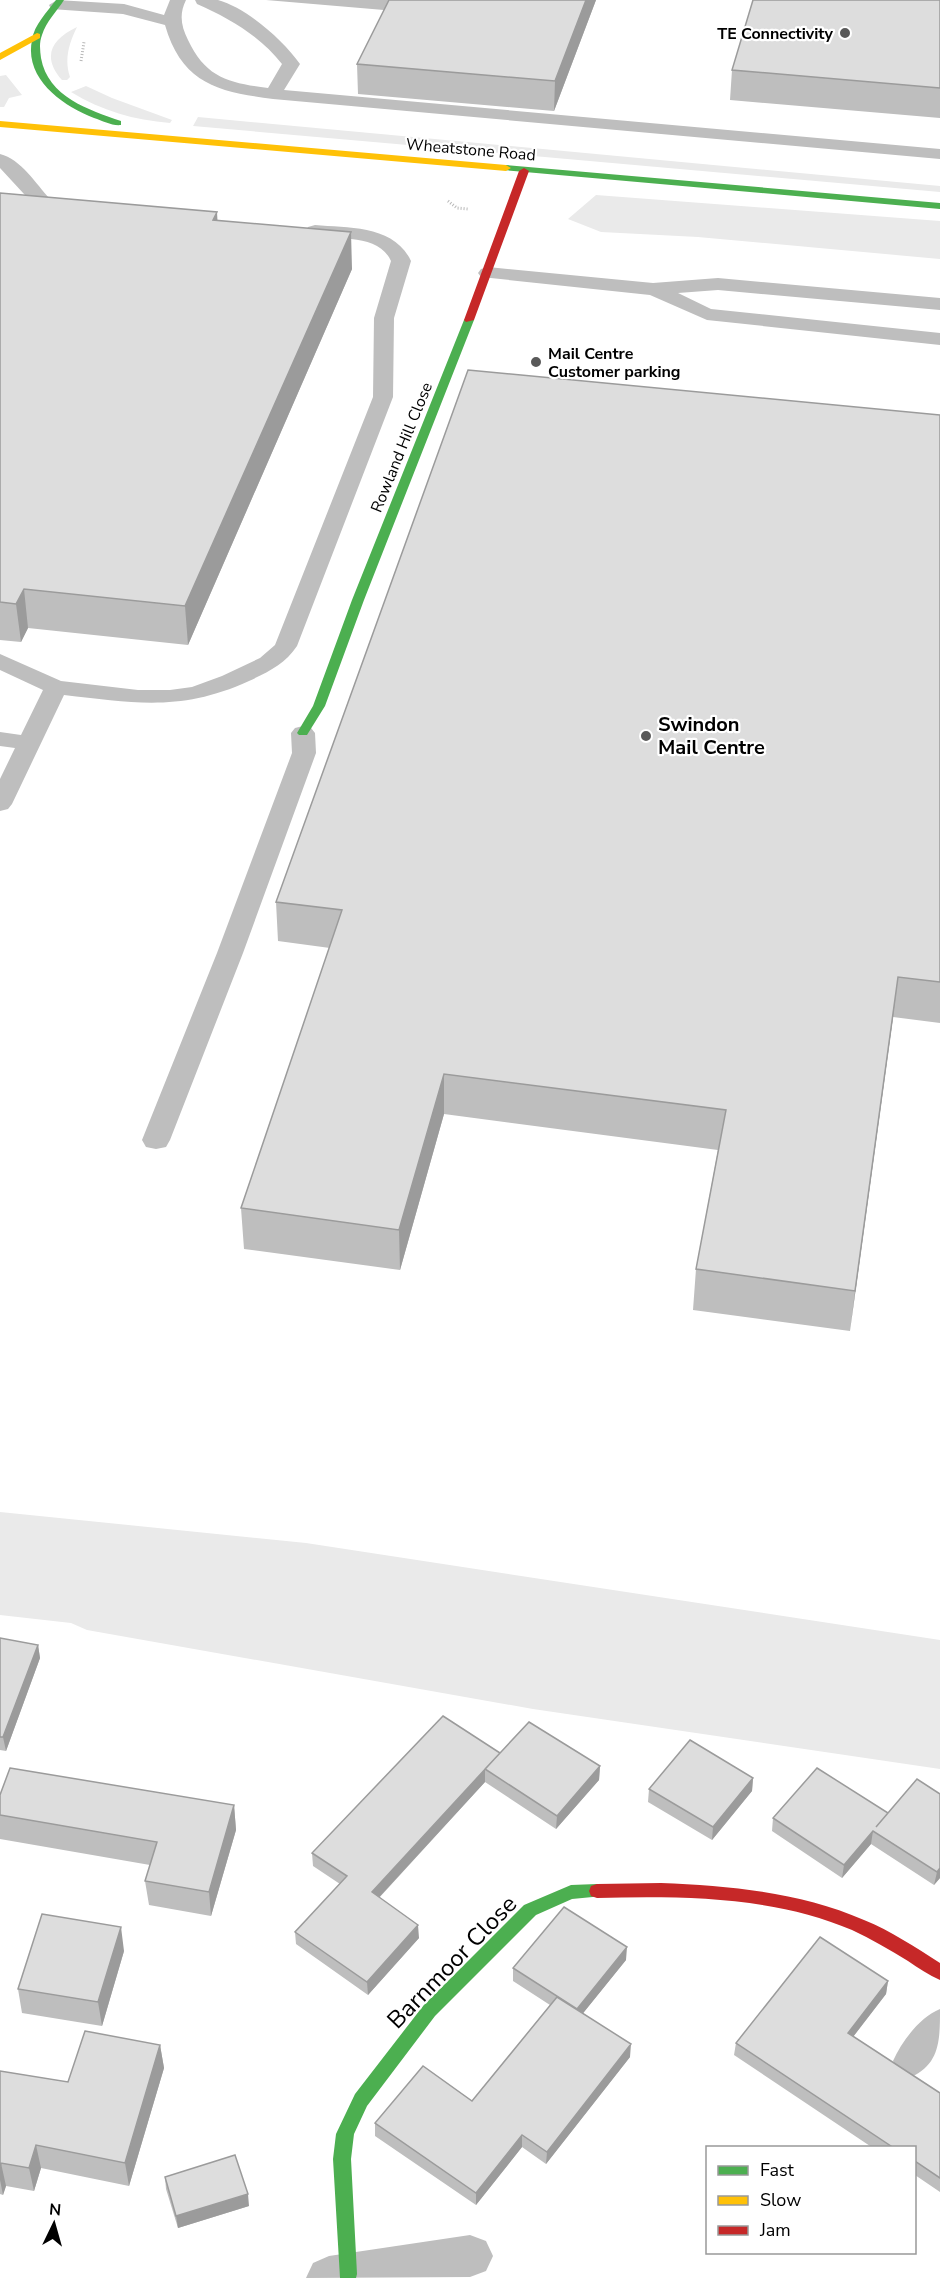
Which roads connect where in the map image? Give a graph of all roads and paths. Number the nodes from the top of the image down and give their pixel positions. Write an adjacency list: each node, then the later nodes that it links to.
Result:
1 (178, 0): 4 (lane)
2 (203, 0): 7 (lane)
3 (58, 2): 4 (lane); 5 (main road)
4 (172, 22): 7 (lane)
5 (37, 36): 6 (main road); 9 (main road)
6 (0, 57)
7 (273, 94): 10 (lane)
8 (0, 124): 9 (main road, Wheatstone Road)
9 (192, 140): 12 (main road, Wheatstone Road)
10 (940, 154)
11 (0, 159): 13 (lane)
12 (524, 171): 15 (main road, Wheatstone Road); 18 (main road, Rowland Hill Close)
13 (43, 203): 14 (lane); 16 (lane)
14 (20, 205)
15 (940, 206)
16 (66, 207)
17 (297, 230): 23 (lane)
18 (488, 273): 19 (lane); 24 (main road, Rowland Hill Close)
19 (653, 289): 20 (lane); 21 (lane)
20 (940, 304)
21 (940, 339)
22 (0, 661): 23 (lane)
23 (56, 687): 26 (lane)
24 (303, 733): 28 (lane)
25 (0, 739): 26 (lane)
26 (29, 743): 27 (lane)
27 (0, 804)
28 (156, 1140)
29 (938, 1967): 33 (main road, Barnmoor Close)
30 (940, 2025): 31 (lane)
31 (911, 2061)
32 (470, 2256): 33 (street)
33 (338, 2276)

